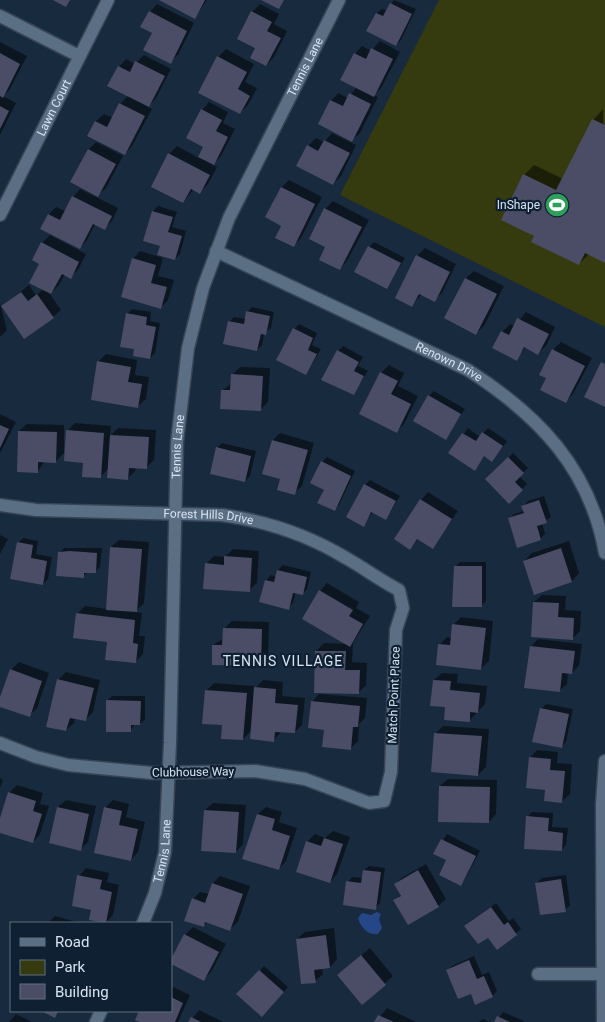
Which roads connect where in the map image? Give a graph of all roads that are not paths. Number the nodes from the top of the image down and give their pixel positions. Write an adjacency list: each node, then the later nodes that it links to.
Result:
1 (108, 0): 4 (street, Lawn Court)
2 (339, 0): 6 (street, Tennis Lane)
3 (0, 16): 4 (street)
4 (80, 56): 5 (street, Lawn Court)
5 (0, 215)
6 (216, 251): 8 (street, Tennis Lane); 9 (street, Renown Drive)
7 (0, 505): 8 (street, Forest Hills Drive)
8 (175, 514): 10 (street, Forest Hills Drive); 13 (street, Tennis Lane)
9 (605, 553)
10 (400, 590): 14 (street, Match Point Place)
11 (0, 743): 13 (street, Clubhouse Way)
12 (605, 761): 17 (street)
13 (169, 772): 14 (street, Clubhouse Way); 15 (street, Tennis Lane)
14 (384, 801)
15 (143, 922)
16 (538, 974): 17 (street)
17 (604, 974): 18 (street)
18 (603, 1022)

